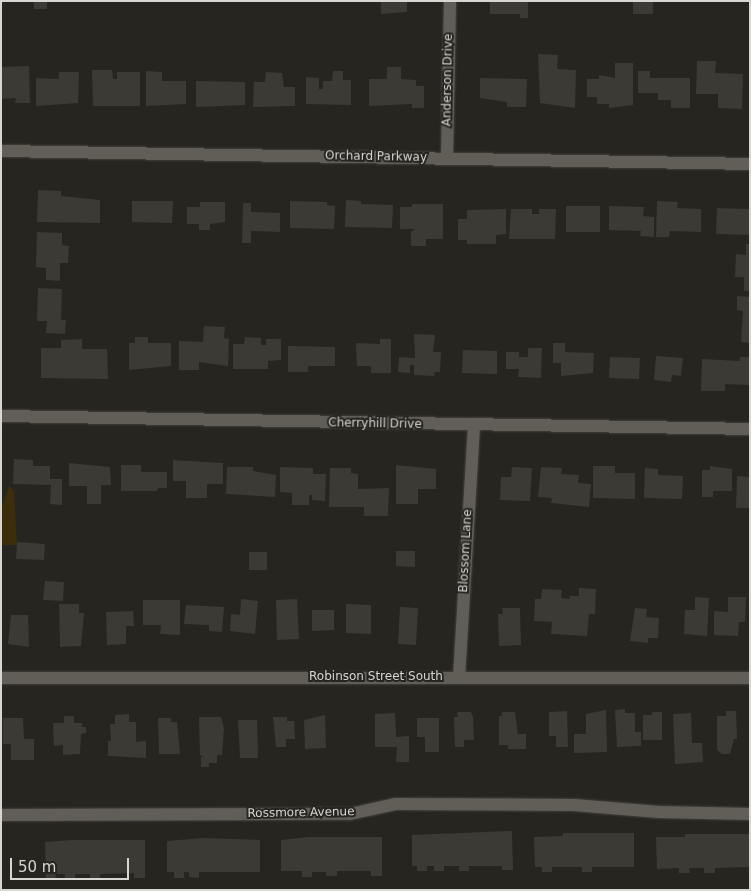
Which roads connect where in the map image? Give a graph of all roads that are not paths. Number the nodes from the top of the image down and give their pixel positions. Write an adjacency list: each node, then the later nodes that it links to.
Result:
1 (450, 1): 3 (street, Anderson Drive)
2 (1, 151): 3 (street, Orchard Parkway)
3 (447, 158): 4 (street, Orchard Parkway)
4 (750, 164)
5 (1, 416): 6 (street, Cherryhill Drive)
6 (474, 425): 7 (street, Cherryhill Drive); 9 (street, Blossom Lane)
7 (750, 429)
8 (1, 678): 9 (street, Robinson Street South)
9 (459, 678): 10 (street, Robinson Street South)
10 (750, 678)
11 (750, 814): 12 (street, Rossmore Avenue)
12 (1, 815)

